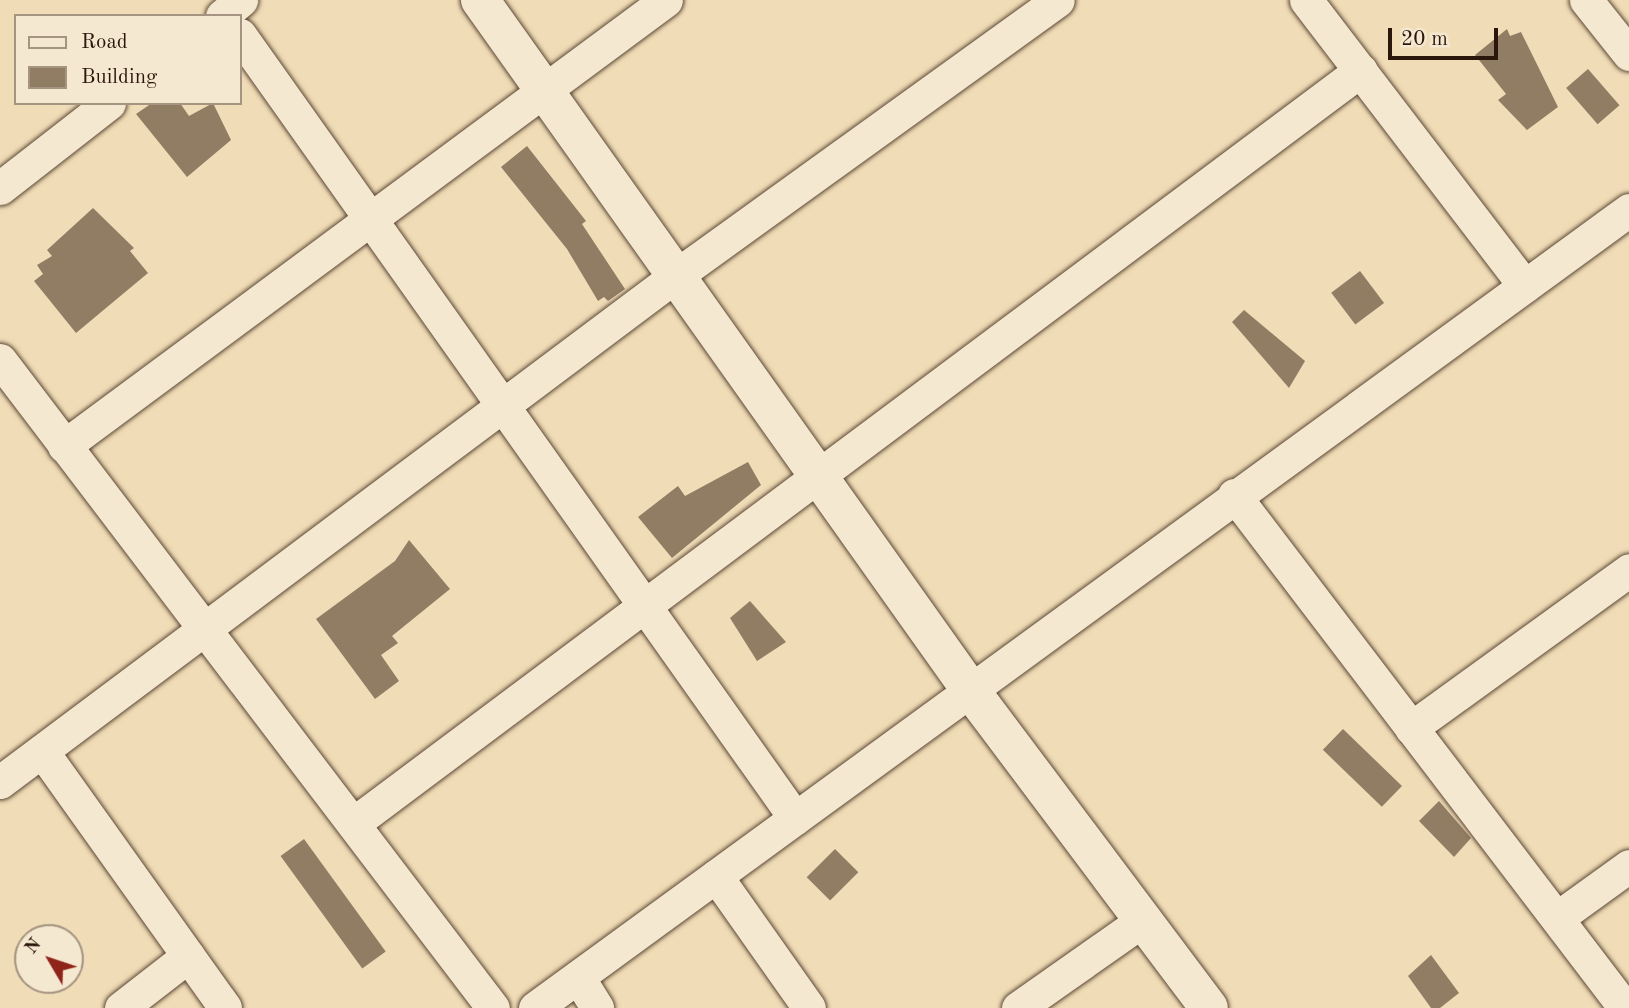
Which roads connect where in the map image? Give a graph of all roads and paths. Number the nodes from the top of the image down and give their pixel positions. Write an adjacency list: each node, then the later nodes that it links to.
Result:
1 (480, 0): 9 (street)
2 (666, 0): 9 (street)
3 (1058, 0): 14 (street)
4 (1307, 0): 8 (street)
5 (1586, 0): 7 (street)
6 (242, 33): 13 (street)
7 (1629, 54)
8 (1361, 70): 15 (street); 19 (street)
9 (543, 90): 13 (street); 14 (street)
10 (106, 105): 11 (street)
11 (0, 188)
12 (1629, 210): 15 (street)
13 (371, 216): 17 (street); 18 (street)
14 (674, 277): 17 (street); 19 (street)
15 (1525, 286): 20 (street)
16 (0, 360): 18 (street)
17 (501, 406): 22 (street); 23 (street)
18 (64, 446): 23 (street)
19 (819, 479): 22 (street); 24 (street)
20 (1234, 495): 24 (street); 25 (street)
21 (1629, 570): 25 (street)
22 (647, 607): 28 (street); 29 (street)
23 (202, 631): 26 (street); 29 (street)
24 (971, 691): 28 (street); 33 (street)
25 (1411, 728): 32 (street)
26 (42, 751): 27 (street); 34 (street)
27 (0, 782)
28 (795, 818): 31 (street)
29 (354, 823): 38 (street)
30 (1629, 866): 32 (street)
31 (716, 876): 35 (street); 41 (street)
32 (1557, 918): 44 (street)
33 (1143, 920): 42 (street); 43 (street)
34 (188, 956): 36 (street); 37 (street)
35 (578, 977): 39 (street); 40 (street)
36 (121, 1008)
37 (225, 1008)
38 (493, 1008)
39 (535, 1008)
40 (597, 1008)
41 (809, 1008)
42 (1018, 1008)
43 (1209, 1008)
44 (1625, 1008)

